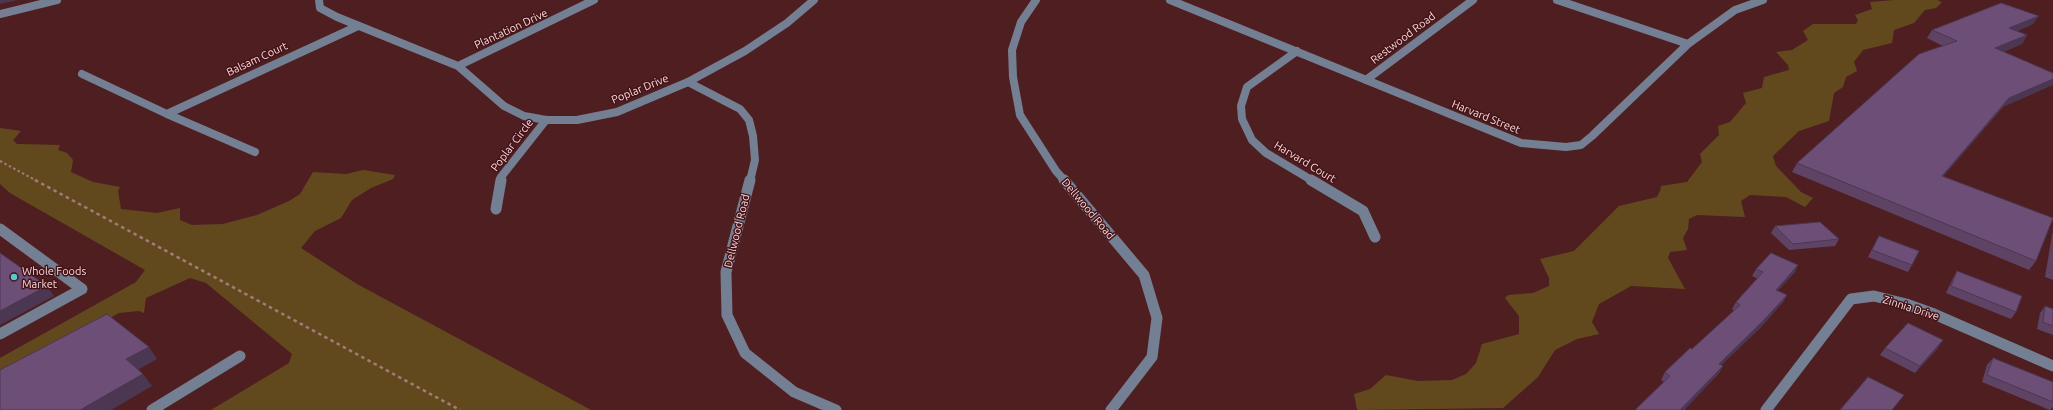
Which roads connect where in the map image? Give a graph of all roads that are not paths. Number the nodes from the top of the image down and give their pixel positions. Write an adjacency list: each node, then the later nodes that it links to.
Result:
1 (57, 0): 10 (street)
2 (319, 0): 11 (street, Poplar Drive)
3 (594, 0): 14 (street, Plantation Drive)
4 (814, 0): 17 (street, Poplar Drive)
5 (1036, 0): 29 (street, Dellwood Road)
6 (1170, 0): 13 (street, Harvard Street)
7 (1473, 0): 16 (street, Restwood Road)
8 (1557, 0): 12 (street)
9 (1763, 0): 12 (street, Harvard Street)
10 (0, 14)
11 (358, 26): 14 (street, Poplar Drive); 18 (street, Balsam Court)
12 (1688, 44): 16 (street, Harvard Street)
13 (1297, 51): 16 (street, Harvard Street); 23 (street, Harvard Court)
14 (458, 66): 19 (street, Poplar Drive)
15 (82, 74): 18 (street)
16 (1366, 80)
17 (688, 82): 19 (street, Poplar Drive); 28 (street, Dellwood Road)
18 (167, 114): 20 (street)
19 (546, 120): 21 (street, Poplar Circle)
20 (255, 152)
21 (496, 209)
22 (0, 229): 24 (street)
23 (1375, 238)
24 (0, 334)
25 (240, 356): 27 (street)
26 (2053, 366): 30 (street, Zinnia Drive)
27 (152, 410)
28 (836, 410)
29 (1111, 410)
30 (1766, 410)

